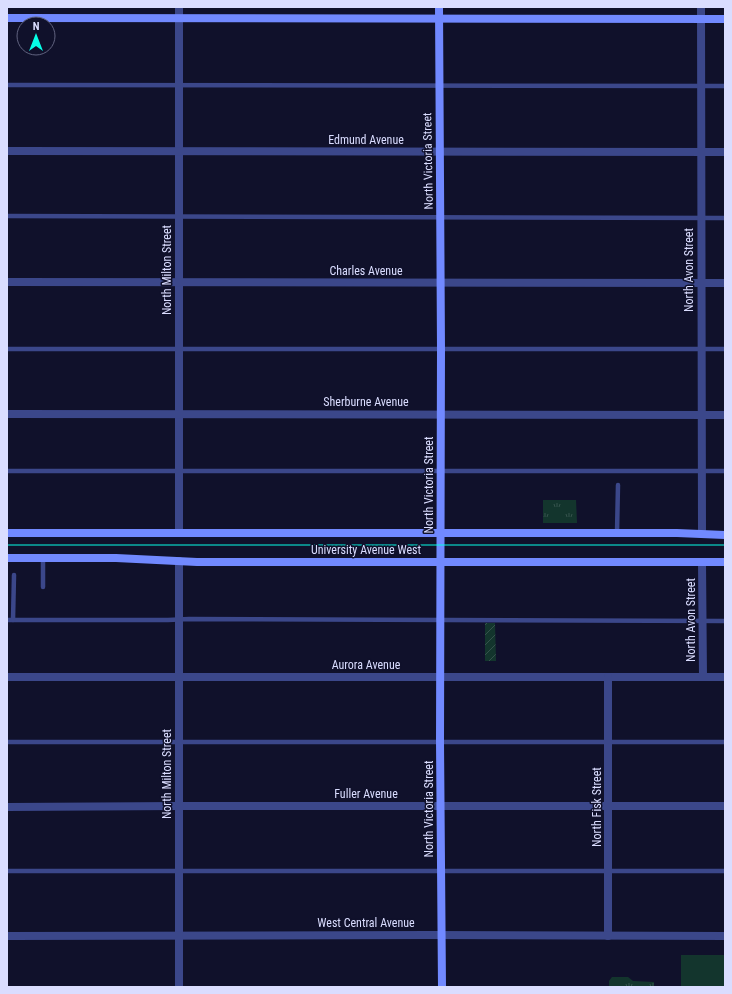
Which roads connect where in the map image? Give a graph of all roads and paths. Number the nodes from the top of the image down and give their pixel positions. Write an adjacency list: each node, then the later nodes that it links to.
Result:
1 (179, 7): 5 (street, North Milton Street)
2 (439, 7): 6 (street, North Victoria Street)
3 (701, 7): 7 (street, North Avon Street)
4 (7, 18): 5 (street)
5 (179, 18): 6 (street); 10 (street, North Milton Street)
6 (439, 19): 7 (street); 11 (street, North Victoria Street)
7 (701, 19): 8 (street); 12 (street, North Avon Street)
8 (725, 19)
9 (7, 85): 10 (lane)
10 (179, 85): 11 (lane); 15 (street, North Milton Street)
11 (439, 86): 12 (lane); 16 (street, North Victoria Street)
12 (701, 86): 13 (lane); 17 (street, North Avon Street)
13 (725, 86)
14 (7, 151): 15 (street, Edmund Avenue)
15 (178, 151): 16 (street, Edmund Avenue); 20 (street, North Milton Street)
16 (440, 152): 17 (street, Edmund Avenue); 21 (street, North Victoria Street)
17 (702, 152): 18 (street, Edmund Avenue); 22 (street, North Avon Street)
18 (725, 152)
19 (7, 216): 20 (lane)
20 (179, 216): 21 (lane); 25 (street, North Milton Street)
21 (440, 218): 22 (lane); 26 (street, North Victoria Street)
22 (702, 218): 23 (lane); 27 (street, North Avon Street)
23 (725, 218)
24 (7, 282): 25 (street, Charles Avenue)
25 (178, 282): 26 (street, Charles Avenue); 30 (street, North Milton Street)
26 (440, 283): 27 (street, Charles Avenue); 31 (street, North Victoria Street)
27 (701, 283): 28 (street, Charles Avenue); 32 (street, North Avon Street)
28 (725, 283)
29 (7, 348): 30 (lane)
30 (178, 348): 31 (lane); 35 (street, North Milton Street)
31 (441, 349): 32 (lane); 36 (street, North Victoria Street)
32 (701, 349): 33 (lane); 37 (street, North Avon Street)
33 (725, 349)
34 (7, 414): 35 (street, Sherburne Avenue)
35 (179, 414): 36 (street, Sherburne Avenue); 40 (street, North Milton Street)
36 (441, 415): 37 (street, Sherburne Avenue); 41 (street, North Victoria Street)
37 (702, 415): 38 (street, Sherburne Avenue); 42 (street, North Avon Street)
38 (725, 415)
39 (7, 471): 40 (lane)
40 (179, 471): 41 (lane); 46 (street, North Milton Street)
41 (441, 471): 42 (lane); 47 (street, North Victoria Street)
42 (703, 471): 43 (lane); 49 (street, North Avon Street)
43 (725, 471)
44 (618, 485): 48 (lane)
45 (7, 533): 46 (street, University Avenue West)
46 (179, 533): 47 (street, University Avenue West)
47 (441, 533): 48 (street, University Avenue West); 56 (street, North Victoria Street)
48 (617, 533): 49 (street, University Avenue West)
49 (702, 534): 50 (street, University Avenue West)
50 (725, 535)
51 (7, 558): 52 (street, University Avenue West)
52 (43, 558): 53 (street, University Avenue West); 58 (lane)
53 (179, 562): 56 (street, University Avenue West); 61 (street, North Milton Street)
54 (702, 562): 55 (street, University Avenue West); 56 (street, University Avenue West); 63 (street, North Avon Street)
55 (725, 562)
56 (441, 563): 62 (street, North Victoria Street)
57 (14, 575): 60 (lane)
58 (43, 587)
59 (7, 620): 60 (lane)
60 (13, 620): 61 (lane)
61 (179, 620): 62 (lane); 66 (street, North Milton Street)
62 (441, 620): 63 (lane); 67 (street, North Victoria Street)
63 (703, 621): 64 (lane); 69 (street, North Avon Street)
64 (725, 621)
65 (7, 676): 66 (street, Aurora Avenue)
66 (179, 677): 67 (street, Aurora Avenue); 73 (street, North Milton Street)
67 (441, 677): 68 (street, Aurora Avenue); 71 (street, North Victoria Street)
68 (608, 677): 69 (street, Aurora Avenue); 74 (street, North Fisk Street)
69 (703, 677): 70 (street, Aurora Avenue)
70 (725, 677)
71 (440, 741): 73 (lane); 74 (lane); 77 (street, North Victoria Street)
72 (7, 742): 73 (lane)
73 (179, 742): 76 (street, North Milton Street)
74 (609, 742): 75 (lane); 78 (street, North Fisk Street)
75 (725, 742)
76 (179, 806): 77 (street, Fuller Avenue); 80 (street, Fuller Avenue); 82 (street, North Milton Street)
77 (441, 806): 78 (street, Fuller Avenue); 83 (street, North Victoria Street)
78 (609, 806): 79 (street, Fuller Avenue); 84 (street, North Fisk Street)
79 (725, 806)
80 (7, 807)
81 (7, 871): 82 (lane)
82 (179, 871): 83 (lane); 86 (street, North Milton Street)
83 (441, 871): 84 (lane); 87 (street, North Victoria Street)
84 (609, 871): 85 (lane); 89 (street, North Fisk Street)
85 (725, 871)
86 (179, 935): 87 (street, West Central Avenue); 88 (street, West Central Avenue); 91 (street, North Milton Street)
87 (442, 935): 89 (street, West Central Avenue); 92 (street, North Victoria Street)
88 (7, 936)
89 (608, 936): 90 (street, West Central Avenue)
90 (725, 936)
91 (179, 987)
92 (442, 987)

